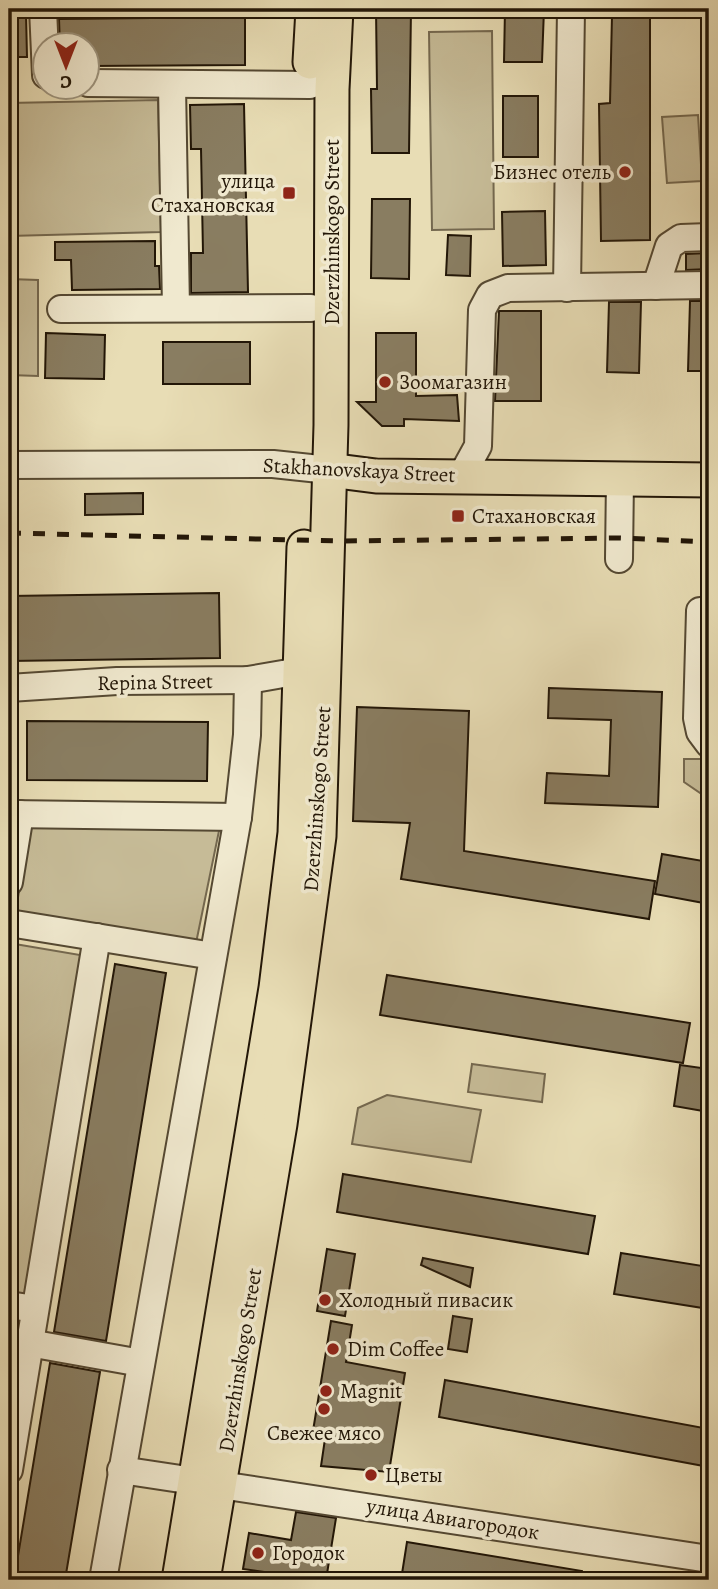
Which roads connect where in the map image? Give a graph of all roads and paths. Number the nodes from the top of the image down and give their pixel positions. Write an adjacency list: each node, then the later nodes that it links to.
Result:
1 (43, 9): 5 (street)
2 (313, 9): 7 (main road, Dzerzhinskogo Street)
3 (336, 9): 17 (main road, Dzerzhinskogo Street)
4 (570, 9): 12 (street)
5 (44, 32)
6 (102, 84): 8 (street)
7 (310, 85): 8 (street); 14 (main road, Dzerzhinskogo Street)
8 (172, 86): 13 (street)
9 (709, 237): 11 (street)
10 (709, 285): 11 (street)
11 (656, 286): 12 (street)
12 (567, 288): 18 (street)
13 (177, 308): 14 (street); 15 (street)
14 (311, 308): 17 (main road, Dzerzhinskogo Street)
15 (61, 309)
16 (9, 465): 17 (street, Stakhanovskaya Street)
17 (318, 469): 18 (main road, Stakhanovskaya Street); 23 (main road, Dzerzhinskogo Street); 39 (main road, Dzerzhinskogo Street)
18 (461, 477): 19 (main road, Stakhanovskaya Street)
19 (620, 478): 20 (main road, Stakhanovskaya Street); 21 (street)
20 (709, 480)
21 (619, 559)
22 (709, 612): 26 (street)
23 (300, 671): 24 (street, Repina Street); 39 (main road, Dzerzhinskogo Street)
24 (248, 680): 25 (street, Repina Street); 28 (street)
25 (9, 688)
26 (709, 744)
27 (14, 814): 28 (street); 29 (street)
28 (238, 817): 32 (street)
29 (9, 882)
30 (9, 923): 31 (street)
31 (97, 937): 32 (street); 34 (street)
32 (213, 956): 36 (street)
33 (9, 1305): 34 (street)
34 (35, 1309): 35 (street)
35 (29, 1343): 36 (street); 37 (street)
36 (141, 1363): 38 (street)
37 (9, 1470)
38 (121, 1470): 39 (street, улица Авиагородок); 41 (street)
39 (208, 1485): 40 (street, улица Авиагородок); 42 (main road, Dzerzhinskogo Street); 43 (main road, Dzerzhinskogo Street)
40 (709, 1559)
41 (103, 1580)
42 (179, 1580)
43 (203, 1580)

